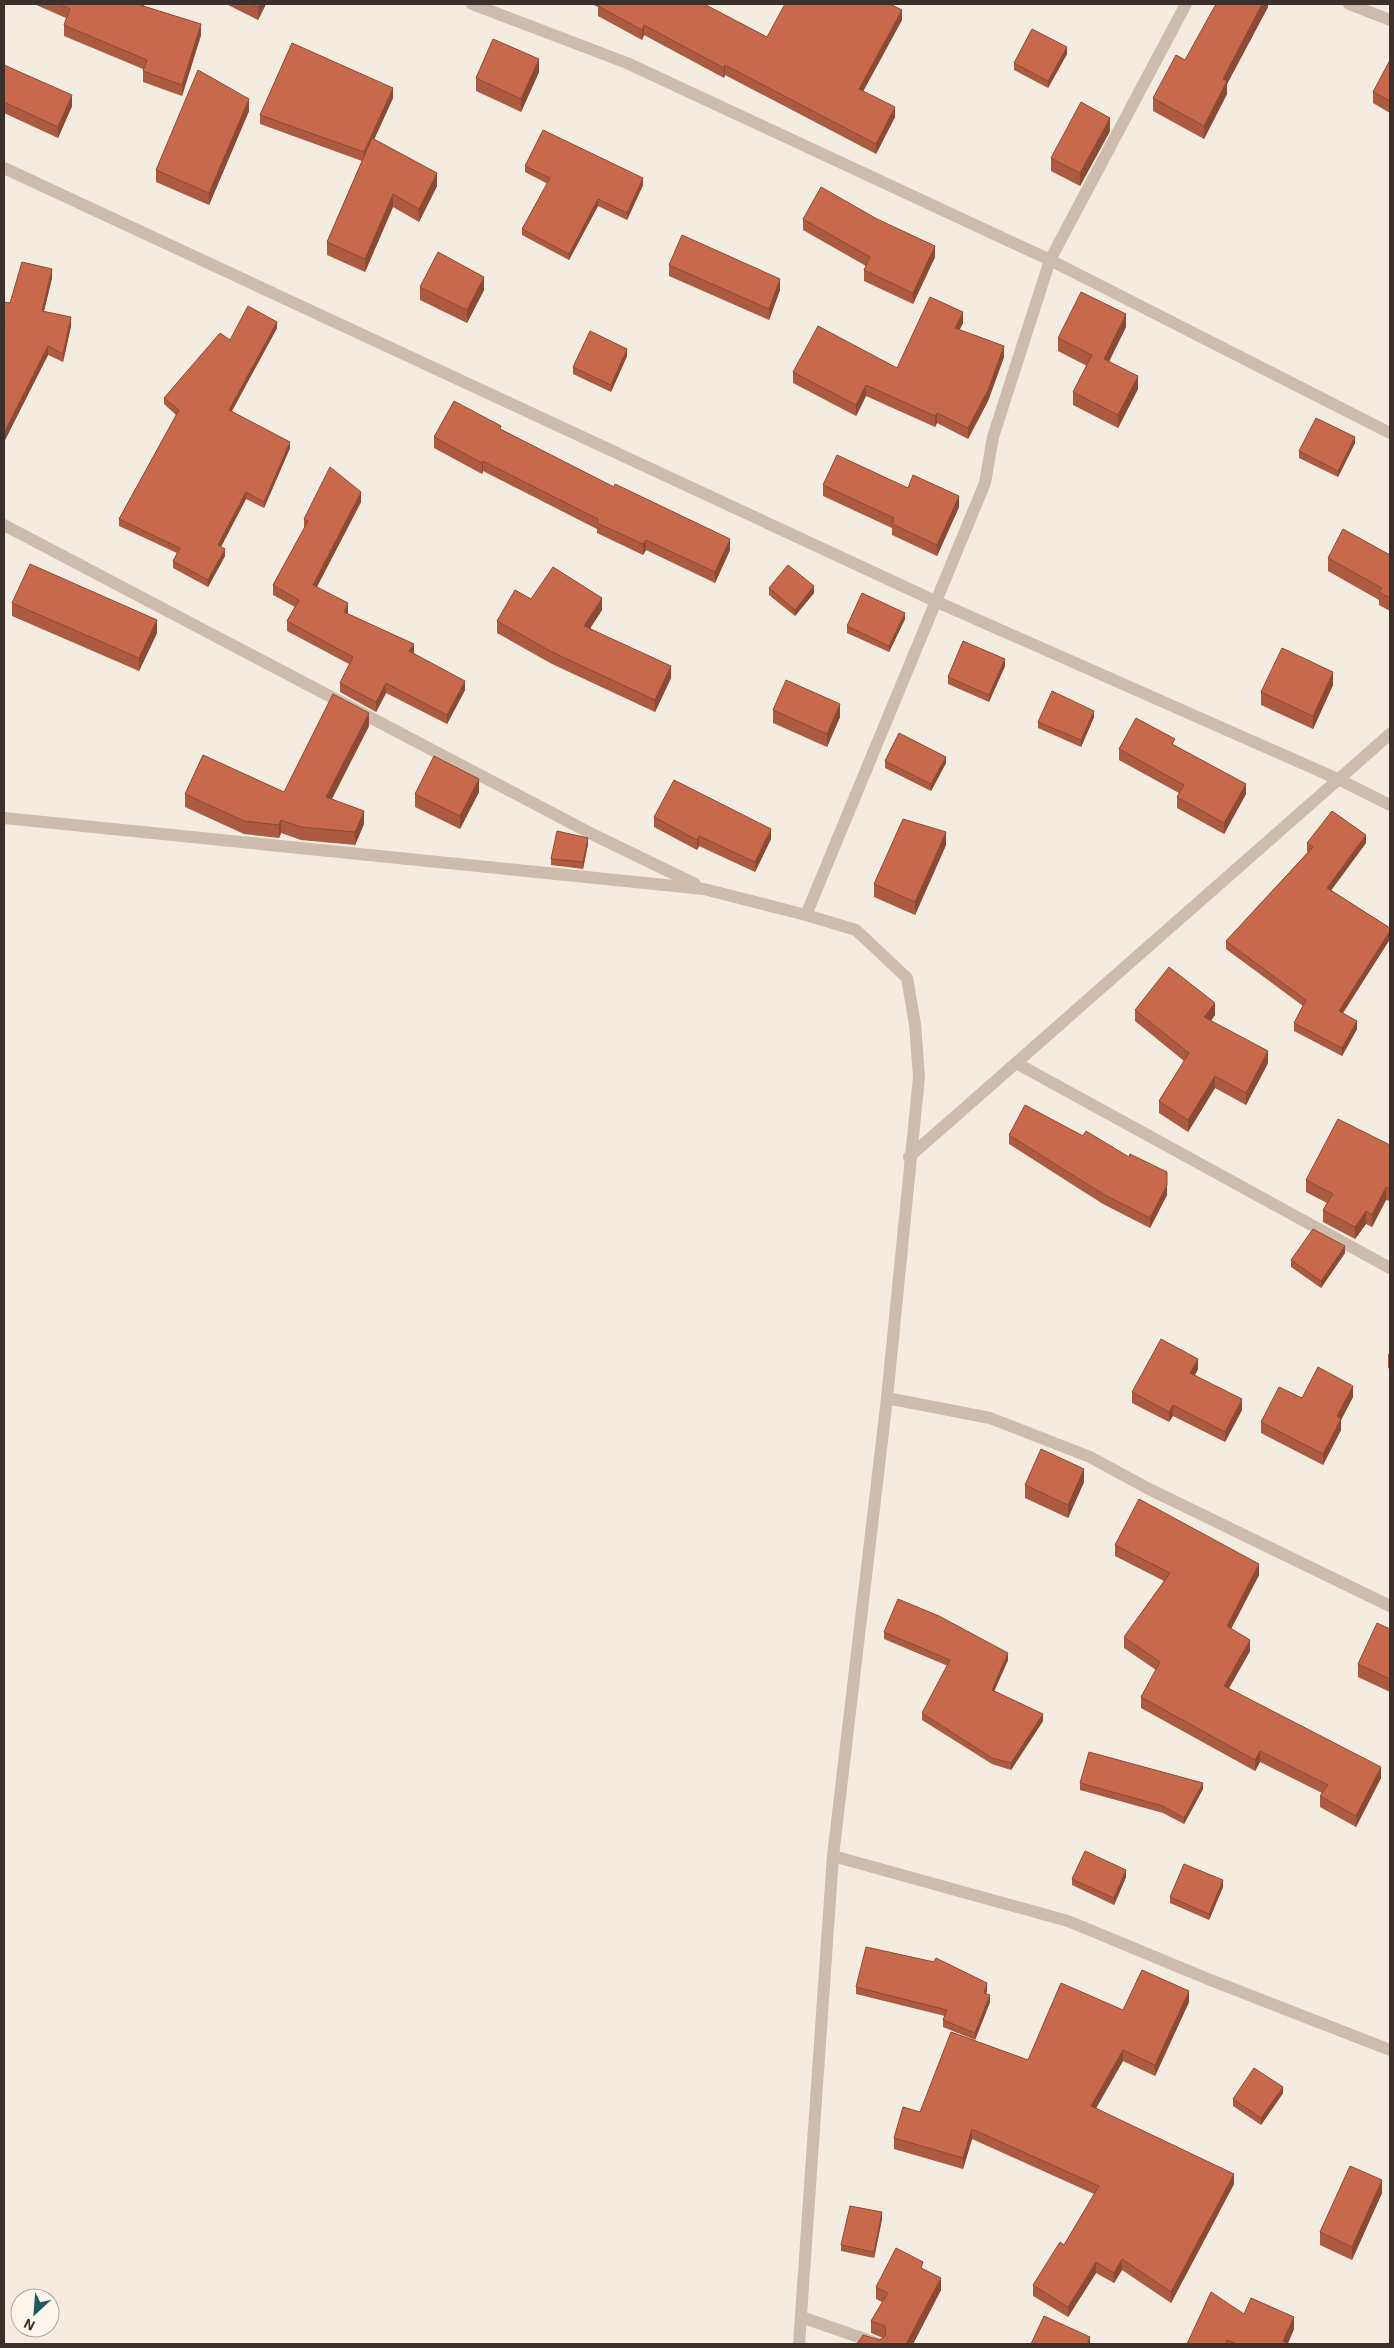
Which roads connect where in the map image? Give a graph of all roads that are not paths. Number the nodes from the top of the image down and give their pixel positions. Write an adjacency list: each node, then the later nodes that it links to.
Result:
1 (472, 4): 6 (street)
2 (1186, 4): 6 (street)
3 (1349, 4): 4 (street)
4 (1390, 20)
5 (4, 168): 9 (street)
6 (1050, 260): 7 (street); 9 (street)
7 (1390, 433)
8 (4, 525): 14 (street)
9 (935, 601): 11 (street); 15 (street)
10 (1390, 734): 11 (street)
11 (1340, 780): 12 (street); 16 (street)
12 (1390, 805)
13 (4, 818): 14 (street)
14 (704, 889): 15 (street)
15 (806, 915): 17 (street)
16 (1016, 1063): 17 (street); 18 (street)
17 (910, 1157): 19 (street)
18 (1390, 1268)
19 (888, 1398): 20 (street); 21 (street)
20 (1390, 1606)
21 (833, 1856): 22 (street); 23 (street)
22 (1390, 2050)
23 (801, 2317): 24 (street); 25 (street)
24 (799, 2344)
25 (879, 2344)

